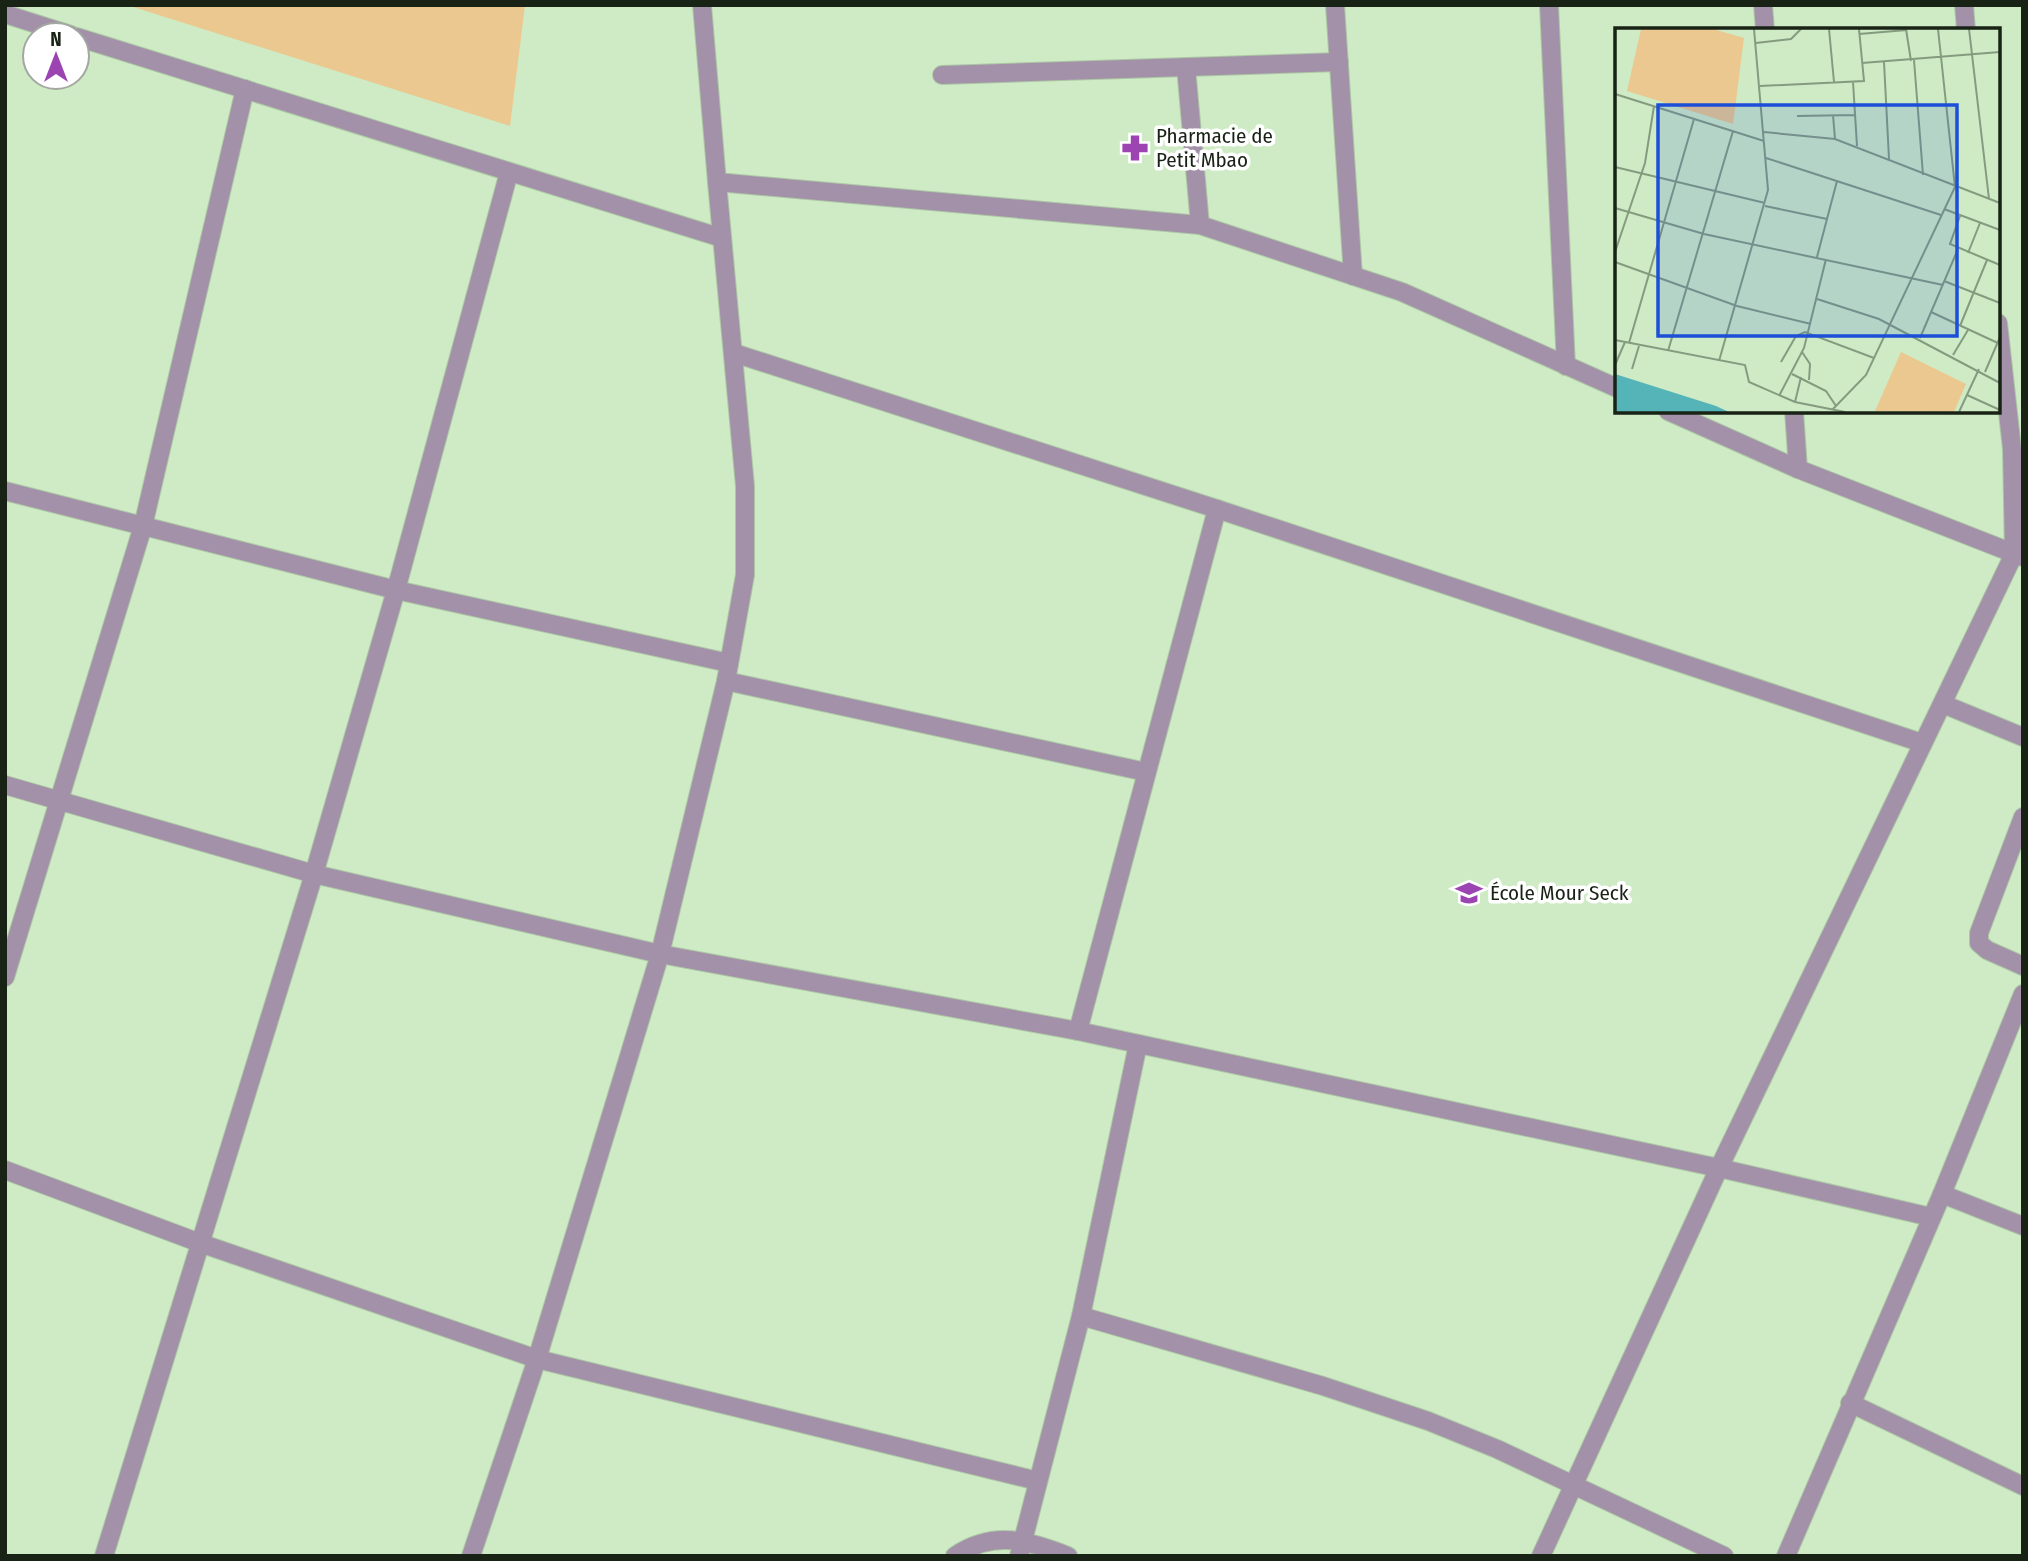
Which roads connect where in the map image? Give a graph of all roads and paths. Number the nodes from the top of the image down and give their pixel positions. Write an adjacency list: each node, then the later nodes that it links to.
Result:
1 (702, 5): 16 (street)
2 (1335, 5): 11 (street)
3 (1549, 5): 22 (street)
4 (1763, 5): 8 (street)
5 (1964, 5): 9 (street)
6 (5, 15): 7 (street)
7 (25, 21)
8 (1765, 28)
9 (1966, 28)
10 (91, 41): 14 (street)
11 (1339, 62): 12 (street); 19 (street)
12 (1186, 67): 13 (street); 17 (street)
13 (942, 75)
14 (245, 89): 15 (street); 29 (street)
15 (509, 172): 18 (street); 31 (street)
16 (717, 182): 17 (street); 18 (street)
17 (1200, 225): 19 (street)
18 (722, 239): 21 (street)
19 (1353, 276): 22 (street)
20 (2000, 341): 30 (street)
21 (734, 354): 28 (street); 32 (street)
22 (1566, 366): 23 (street)
23 (1615, 387)
24 (1672, 413): 26 (street)
25 (1794, 413): 26 (street)
26 (1798, 469): 30 (street)
27 (5, 491): 29 (street)
28 (1217, 509): 36 (street); 37 (street)
29 (143, 526): 31 (street); 39 (street)
30 (2018, 556): 34 (street)
31 (396, 590): 32 (street); 41 (street)
32 (729, 663): 33 (street)
33 (726, 681): 37 (street); 42 (street)
34 (1943, 704): 35 (street); 36 (street)
35 (2023, 737)
36 (1922, 743): 48 (street)
37 (1146, 772): 46 (street)
38 (5, 785): 39 (street)
39 (60, 801): 41 (street); 44 (street)
40 (2023, 817): 43 (street)
41 (314, 874): 42 (street); 53 (street)
42 (660, 954): 46 (street); 55 (street)
43 (2023, 966)
44 (5, 977)
45 (2023, 994): 50 (street)
46 (1078, 1031): 47 (street)
47 (1138, 1044): 48 (street); 54 (street)
48 (1719, 1168): 51 (street); 58 (street)
49 (5, 1170): 53 (street)
50 (1942, 1194): 51 (street); 52 (street)
51 (1931, 1217): 56 (street)
52 (2023, 1226)
53 (200, 1243): 55 (street); 61 (street)
54 (1081, 1316): 57 (street); 58 (street)
55 (537, 1359): 57 (street); 62 (street)
56 (1850, 1404): 59 (street); 67 (street)
57 (1038, 1481): 60 (street)
58 (1575, 1486): 65 (street); 66 (street)
59 (2023, 1486)
60 (1021, 1548): 63 (street); 64 (street)
61 (104, 1556)
62 (471, 1556)
63 (955, 1556)
64 (1068, 1556)
65 (1541, 1556)
66 (1724, 1556)
67 (1786, 1556)

